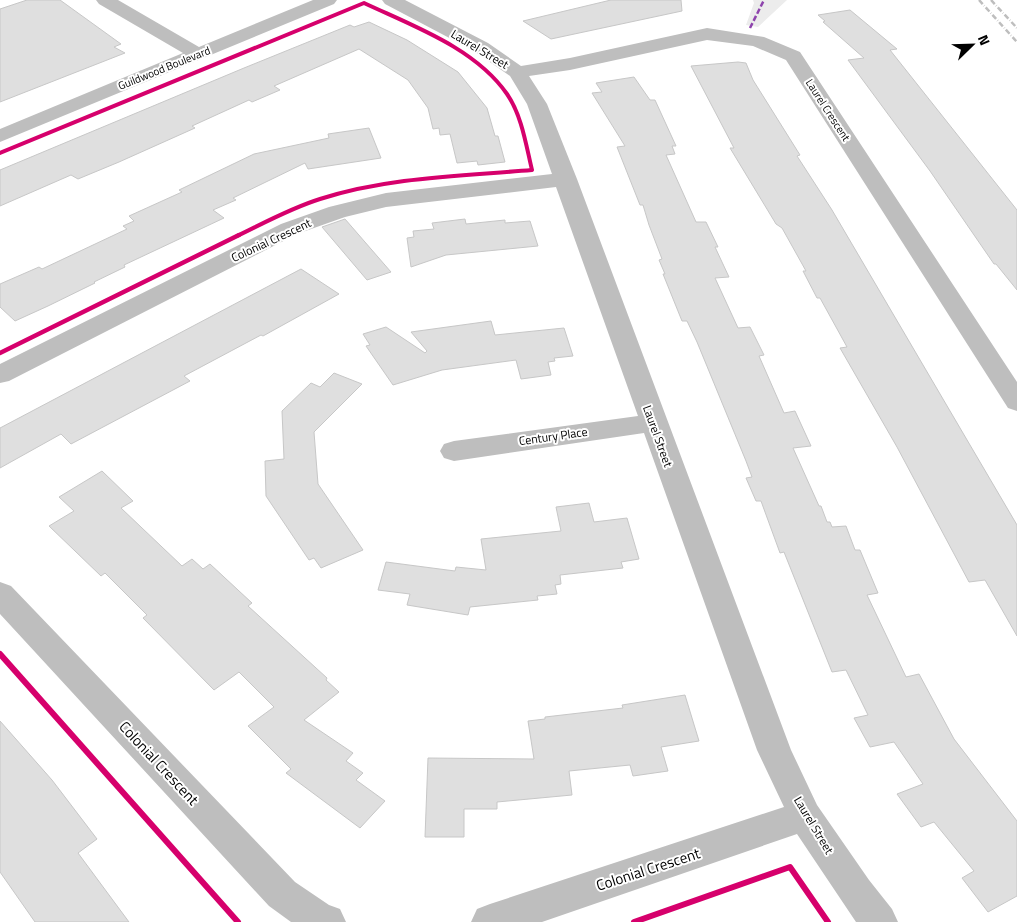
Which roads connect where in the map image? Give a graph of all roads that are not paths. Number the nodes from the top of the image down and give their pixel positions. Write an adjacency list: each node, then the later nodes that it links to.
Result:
1 (106, 0): 4 (street)
2 (328, 0): 4 (street, Guildwood Boulevard)
3 (391, 0): 5 (street, Laurel Street)
4 (198, 54): 6 (street, Guildwood Boulevard)
5 (517, 72): 7 (street, Laurel Street); 9 (street, Laurel Crescent)
6 (0, 136)
7 (566, 179): 8 (street, Colonial Crescent); 10 (street, Laurel Street)
8 (0, 374)
9 (1017, 402)
10 (653, 423): 11 (street, Century Place); 13 (street, Laurel Street)
11 (454, 452)
12 (0, 594): 14 (street, Colonial Crescent)
13 (805, 816): 15 (street, Colonial Crescent); 16 (street, Laurel Street)
14 (327, 922)
15 (490, 922)
16 (879, 922)

